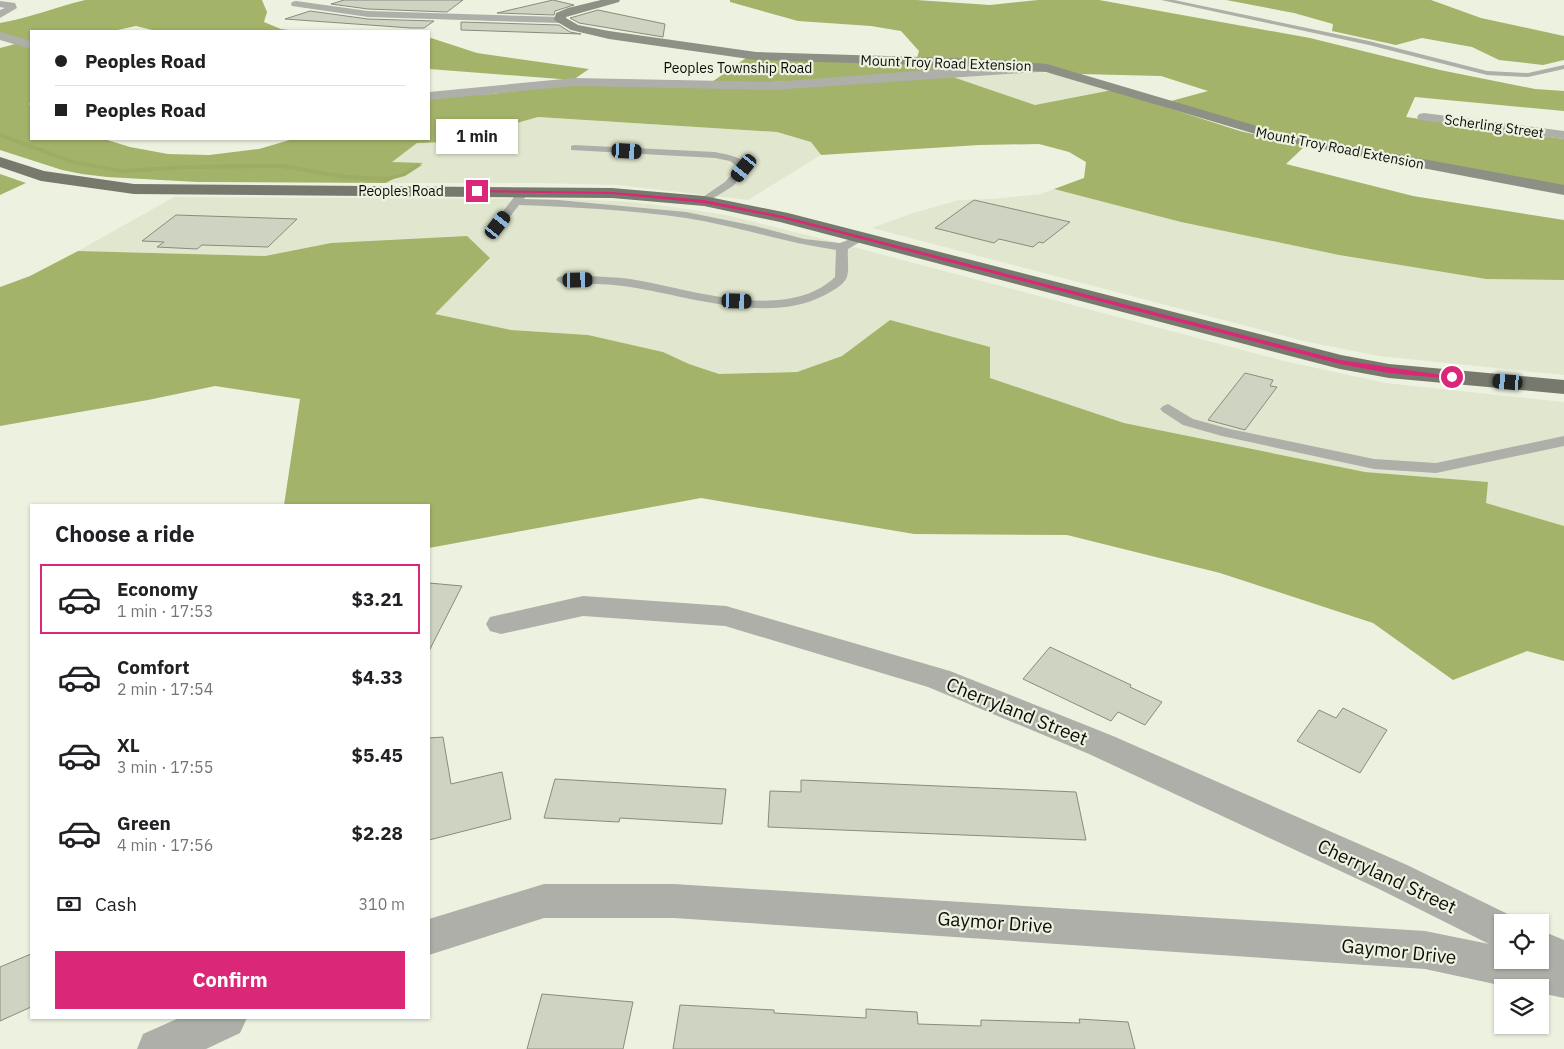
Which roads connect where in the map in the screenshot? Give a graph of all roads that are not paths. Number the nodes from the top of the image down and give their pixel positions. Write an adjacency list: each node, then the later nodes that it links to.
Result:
1 (615, 0): 7 (street)
2 (1164, 0): 9 (lane)
3 (0, 4): 6 (street)
4 (296, 4): 7 (street)
5 (523, 8): 7 (street)
6 (0, 15)
7 (560, 20): 15 (street, Mount Troy Road Extension)
8 (1297, 22): 9 (lane)
9 (1304, 30): 13 (lane)
10 (0, 36): 11 (street)
11 (27, 44)
12 (1468, 61): 13 (lane)
13 (1457, 66): 14 (lane)
14 (1564, 66)
15 (1047, 68): 16 (street, Peoples Township Road); 21 (street, Mount Troy Road Extension)
16 (430, 96)
17 (1424, 117): 18 (street, Scherling Street)
18 (1564, 135)
19 (574, 148): 23 (lane)
20 (0, 162): 22 (main road, Peoples Road)
21 (1564, 190)
22 (520, 197): 23 (main road, Peoples Road); 24 (lane); 26 (lane)
23 (704, 201): 25 (main road, Peoples Road)
24 (498, 225)
25 (860, 238): 26 (lane); 28 (main road, Peoples Road)
26 (842, 247): 27 (lane)
27 (562, 280)
28 (1564, 387)
29 (1168, 409): 30 (lane)
30 (1564, 441)
31 (501, 624): 32 (street, Cherryland Street)
32 (1494, 927)
33 (430, 938): 36 (street, Gaymor Drive)
34 (1549, 954): 35 (street)
35 (1564, 961)
36 (1564, 979)
37 (223, 1019): 38 (street)
38 (159, 1049)

